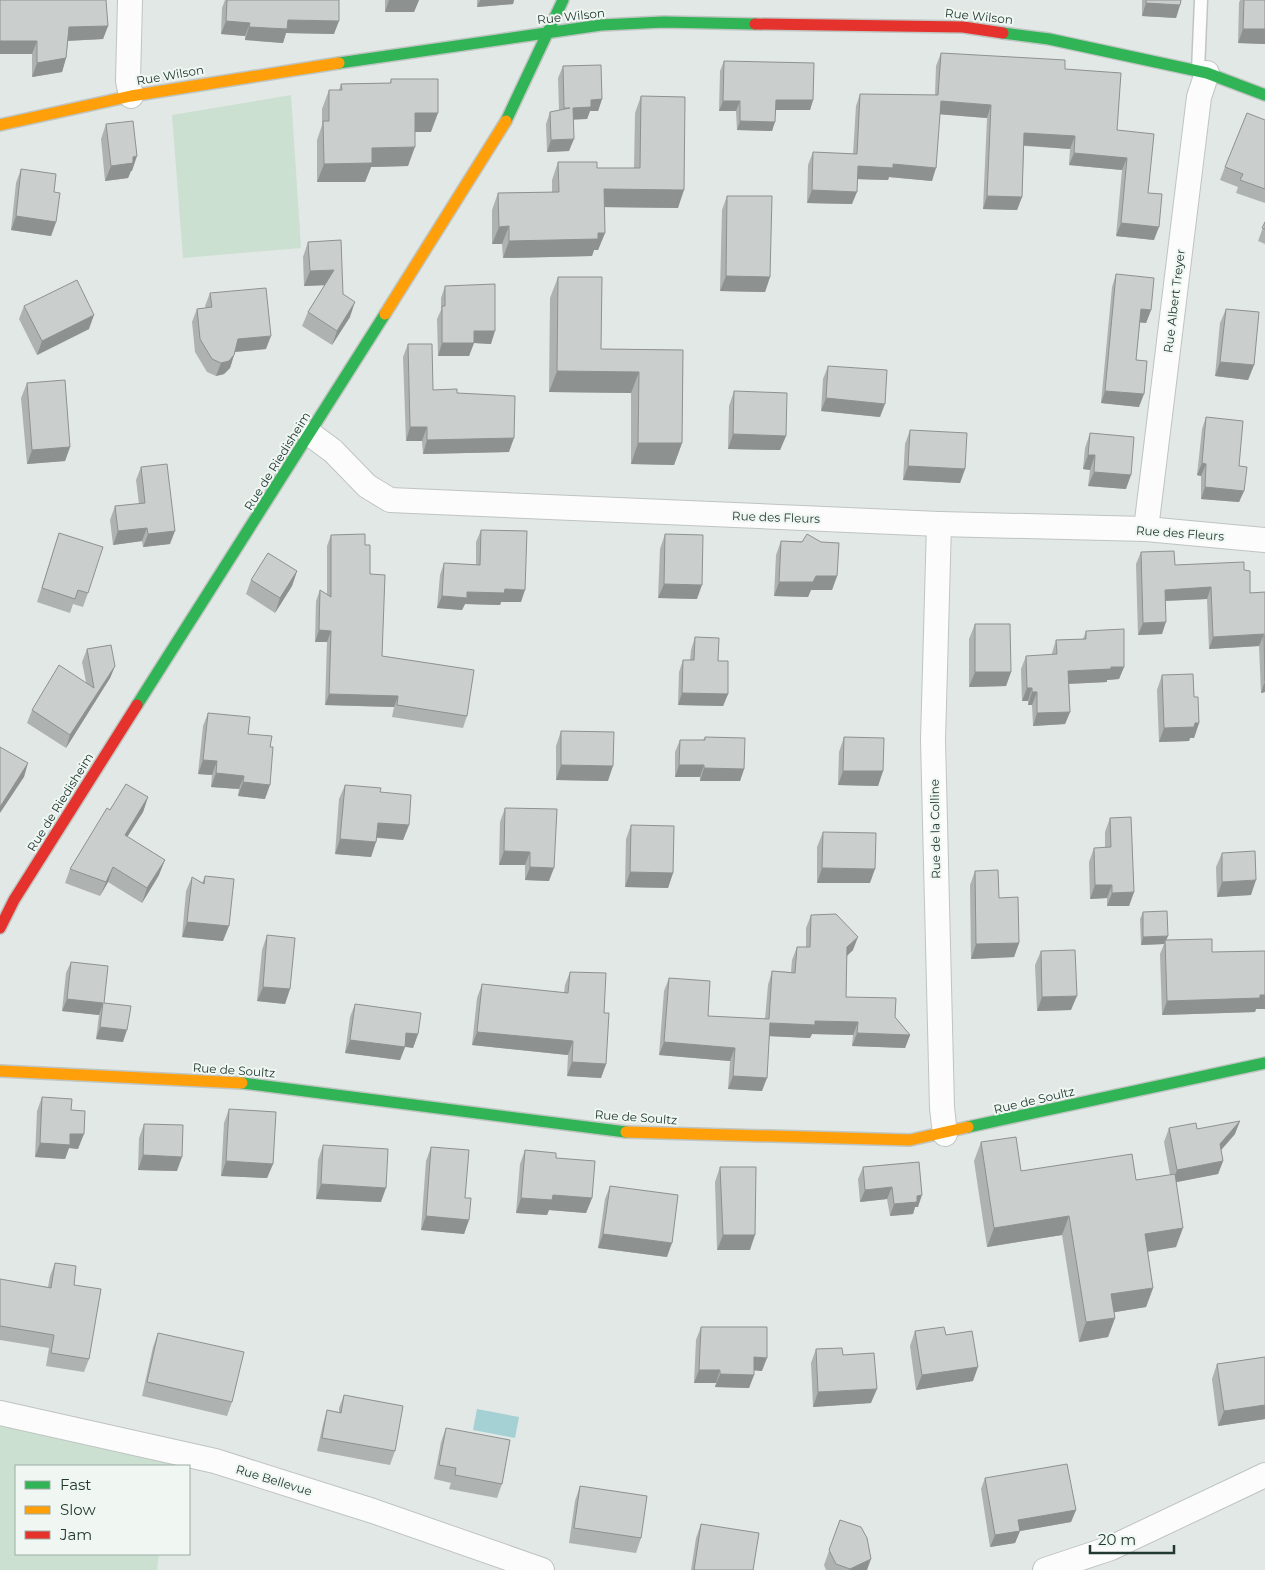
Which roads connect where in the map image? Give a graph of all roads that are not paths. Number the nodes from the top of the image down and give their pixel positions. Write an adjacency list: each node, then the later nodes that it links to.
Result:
1 (130, 0): 6 (street)
2 (563, 0): 4 (street, Rue de Riedisheim)
3 (1201, 0): 5 (lane)
4 (546, 32): 5 (street, Rue Wilson); 6 (street, Rue Wilson); 9 (street, Rue de Riedisheim)
5 (1203, 72): 7 (street, Rue Wilson); 11 (street, Rue Albert Treyer)
6 (131, 96): 8 (street, Rue Wilson)
7 (1265, 96)
8 (0, 125)
9 (310, 434): 10 (street, Rue des Fleurs); 13 (street, Rue de Riedisheim)
10 (939, 524): 11 (street, Rue des Fleurs); 16 (street, Rue de la Colline)
11 (1146, 529): 12 (street, Rue des Fleurs)
12 (1265, 540)
13 (0, 928)
14 (1265, 1063): 16 (street, Rue de Soultz)
15 (0, 1070): 16 (street, Rue de Soultz)
16 (945, 1134)
17 (0, 1413): 19 (street, Rue Bellevue)
18 (1265, 1475): 20 (street)
19 (542, 1570)
20 (1045, 1570)

